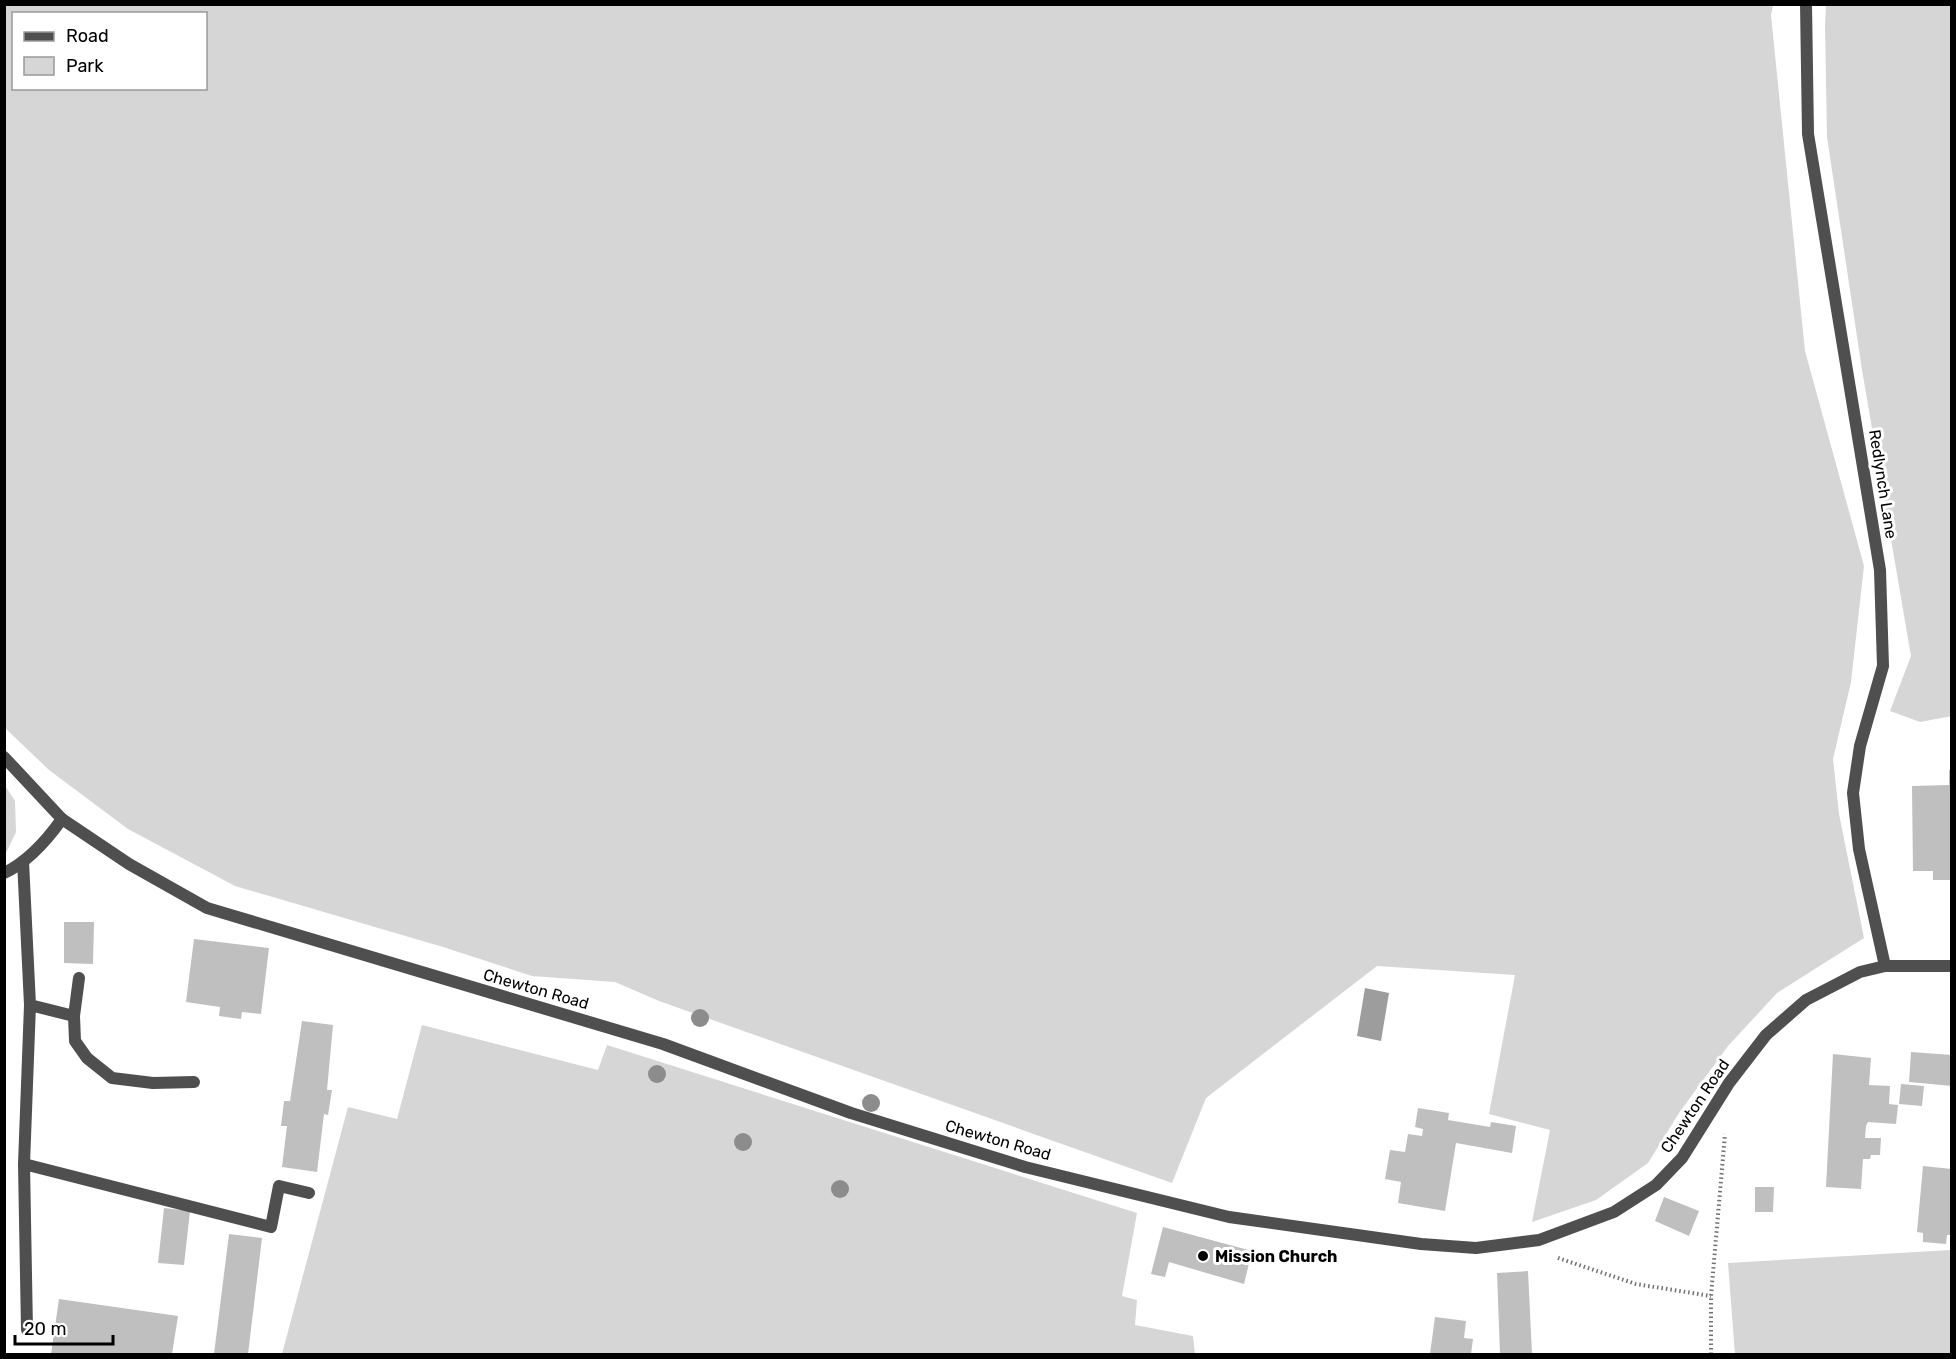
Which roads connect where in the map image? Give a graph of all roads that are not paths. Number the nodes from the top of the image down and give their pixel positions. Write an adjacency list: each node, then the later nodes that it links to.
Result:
1 (1806, 4): 6 (street, Redlynch Lane)
2 (4, 757): 3 (street, Chewton Road)
3 (62, 819): 4 (street); 6 (street, Chewton Road)
4 (23, 861): 5 (street); 9 (street)
5 (4, 873)
6 (1885, 966): 7 (street, Chewton Road)
7 (1952, 966)
8 (80, 978): 10 (street)
9 (30, 1005): 10 (street); 12 (street)
10 (74, 1016): 11 (street)
11 (194, 1082)
12 (24, 1164): 13 (street); 14 (street)
13 (309, 1193)
14 (27, 1330)

